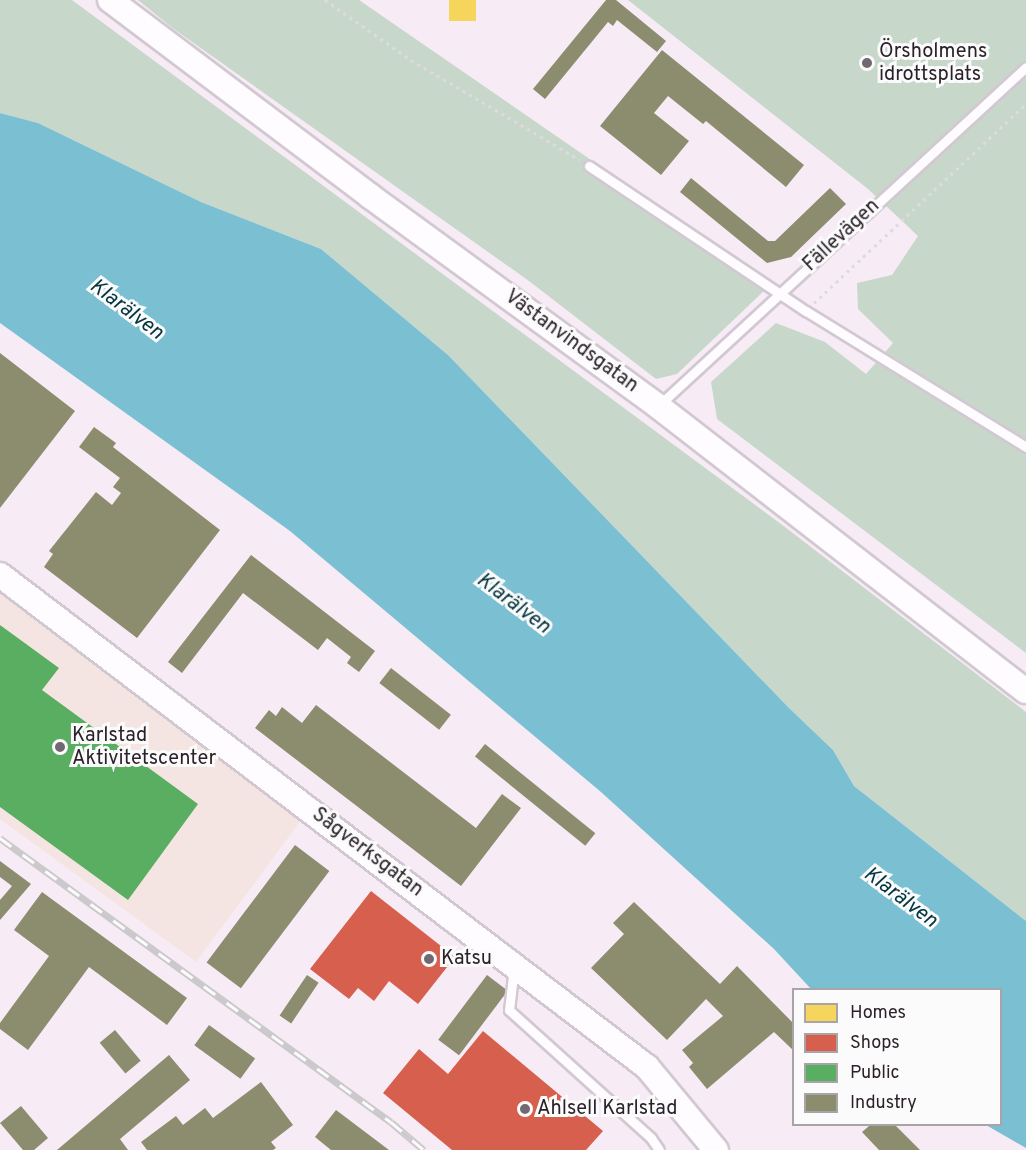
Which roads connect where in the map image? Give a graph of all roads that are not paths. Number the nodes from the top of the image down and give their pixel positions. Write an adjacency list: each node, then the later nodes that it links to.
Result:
1 (110, 0): 5 (street, Västanvindsgatan)
2 (1026, 67): 4 (lane, Fällevägen)
3 (589, 166): 4 (lane)
4 (780, 293): 5 (lane, Fällevägen); 6 (lane)
5 (658, 405): 8 (street, Västanvindsgatan)
6 (1026, 447)
7 (0, 575): 9 (street, Sågverksgatan)
8 (1026, 691)
9 (514, 965): 10 (lane); 11 (street, Sågverksgatan)
10 (658, 1150)
11 (716, 1150)

